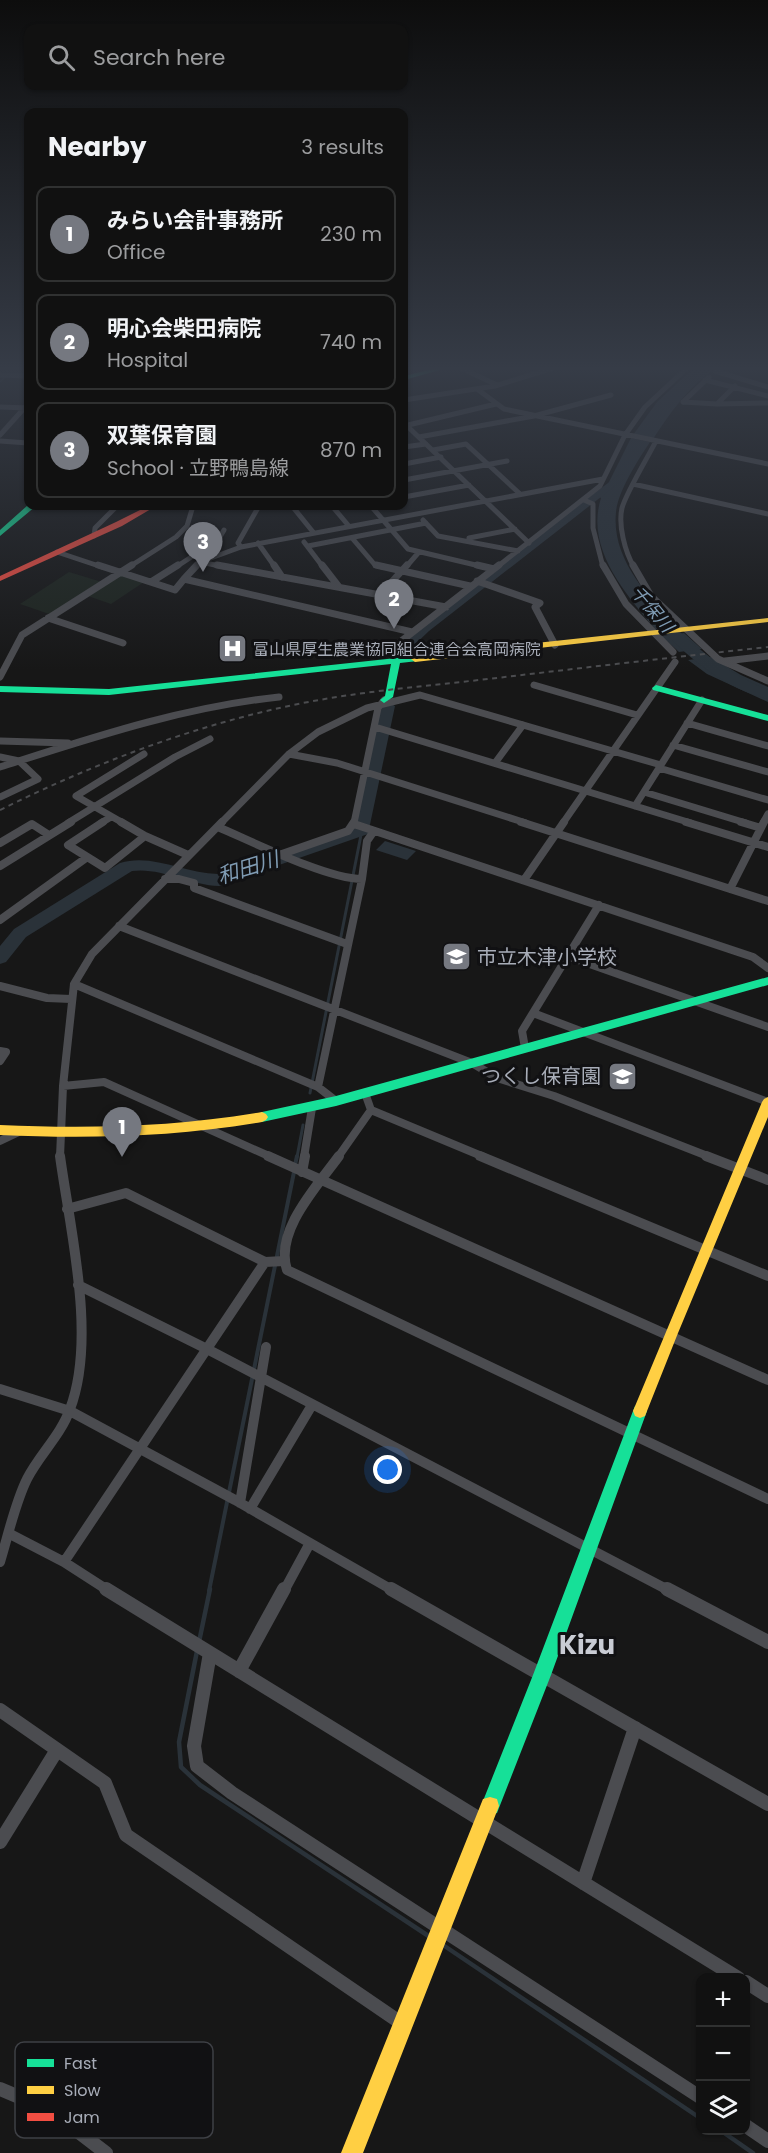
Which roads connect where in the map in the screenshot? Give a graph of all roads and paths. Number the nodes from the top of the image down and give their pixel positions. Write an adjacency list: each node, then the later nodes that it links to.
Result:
1 (452, 468): 6 (street)
2 (469, 468): 6 (street)
3 (492, 468): 11 (street)
4 (609, 468): 8 (street)
5 (641, 468): 9 (street)
6 (455, 471): 7 (street); 10 (street)
7 (408, 479)
8 (603, 479): 11 (street); 14 (street)
9 (633, 484): 24 (street); 62 (street)
10 (469, 485): 12 (street); 13 (street)
11 (519, 494): 13 (street)
12 (408, 496)
13 (484, 500): 23 (street); 29 (street)
14 (587, 501): 39 (street); 64 (street)
15 (26, 510): 27 (main road)
16 (113, 510): 34 (street)
17 (144, 510): 34 (main road)
18 (193, 510): 50 (street)
19 (258, 510): 41 (street)
20 (295, 510): 32 (street)
21 (335, 510): 28 (street)
22 (375, 510): 25 (street)
23 (416, 513): 25 (street); 26 (street)
24 (768, 514)
25 (383, 519): 28 (street); 31 (street)
26 (426, 523): 31 (street); 37 (street)
27 (6, 524): 33 (main road)
28 (348, 525): 32 (street)
29 (515, 529): 37 (street); 39 (street)
30 (224, 530): 54 (street)
31 (391, 530): 36 (street); 44 (street)
32 (313, 532): 35 (street)
33 (0, 534)
34 (94, 536): 43 (main road)
35 (299, 536): 38 (street); 40 (street)
36 (352, 538): 40 (street); 49 (street)
37 (463, 540): 42 (street)
38 (258, 543): 41 (street); 51 (street)
39 (529, 543): 42 (street)
40 (308, 546): 57 (street)
41 (241, 547): 45 (street)
42 (518, 551): 48 (street)
43 (57, 552): 50 (street); 52 (main road)
44 (419, 552): 48 (street); 49 (street)
45 (224, 553): 46 (street); 47 (street)
46 (200, 562): 47 (street); 53 (street)
47 (236, 568): 51 (street)
48 (494, 569): 55 (street)
49 (403, 571): 56 (street); 58 (street)
50 (118, 572): 54 (street); 60 (street)
51 (282, 577): 57 (street)
52 (0, 579)
53 (184, 579): 54 (street); 63 (street)
54 (152, 582)
55 (479, 582): 56 (street); 66 (street)
56 (470, 586): 59 (street)
57 (339, 587): 58 (street)
58 (380, 595): 59 (street)
59 (446, 607): 63 (street)
60 (48, 618): 65 (street); 72 (street)
61 (768, 620): 62 (main road)
62 (684, 630): 64 (main road); 70 (street)
63 (412, 632): 69 (street)
64 (654, 633): 66 (main road); 67 (street)
65 (123, 643)
66 (555, 645): 69 (main road)
67 (673, 652)
68 (768, 656): 70 (street)
69 (395, 660): 76 (main road); 78 (main road)
70 (723, 661): 73 (street)
71 (675, 662): 75 (street)
72 (0, 678)
73 (767, 680)
74 (534, 685): 80 (street)
75 (656, 688): 79 (main road); 80 (street)
76 (0, 689)
77 (279, 697): 87 (street)
78 (384, 700): 83 (street); 84 (street); 92 (street)
79 (702, 700): 81 (main road); 82 (street)
80 (637, 715): 90 (street)
81 (768, 718)
82 (687, 723): 88 (street); 89 (street)
83 (523, 725): 90 (street); 95 (street)
84 (376, 727): 95 (street); 99 (street)
85 (210, 739): 105 (street)
86 (0, 741): 87 (street)
87 (74, 743): 94 (street)
88 (673, 745): 97 (street); 98 (street)
89 (768, 746)
90 (611, 752): 97 (street); 100 (street)
91 (144, 754): 105 (street)
92 (289, 754): 99 (street); 109 (street)
93 (0, 757): 94 (street)
94 (19, 761): 96 (street); 102 (street)
95 (495, 763): 100 (street)
96 (0, 767)
97 (660, 767): 101 (street); 103 (street)
98 (768, 772)
99 (367, 773): 108 (street); 112 (street)
100 (585, 791): 104 (street); 112 (street)
101 (644, 792): 104 (street); 110 (street)
102 (0, 797)
103 (768, 800)
104 (635, 806): 116 (street)
105 (93, 807): 107 (street); 113 (street)
106 (768, 814): 110 (street)
107 (111, 817): 114 (street); 120 (street)
108 (356, 824): 111 (street); 118 (street)
109 (218, 827): 118 (street); 119 (street)
110 (761, 828): 116 (street)
111 (373, 830): 123 (street); 124 (street)
112 (556, 834): 124 (street); 125 (street)
113 (49, 835): 115 (street); 121 (street)
114 (145, 837): 119 (street); 120 (street)
115 (0, 843)
116 (754, 843): 117 (street); 125 (street)
117 (768, 847)
118 (283, 854): 123 (street)
119 (188, 855): 122 (street)
120 (87, 858): 128 (street)
121 (2, 862)
122 (167, 878): 129 (street); 130 (street)
123 (357, 879): 130 (street)
124 (524, 880): 127 (street)
125 (730, 889): 126 (street)
126 (768, 901)
127 (599, 905): 131 (street); 132 (street)
128 (0, 920)
129 (119, 926): 134 (street); 138 (street)
130 (347, 944): 138 (street)
131 (567, 956): 137 (street); 139 (street)
132 (768, 968)
133 (768, 981): 137 (main road)
134 (74, 984): 136 (street); 147 (street)
135 (0, 986): 136 (street)
136 (71, 999): 146 (street)
137 (692, 1001): 140 (street); 141 (main road)
138 (332, 1010): 145 (street); 147 (street)
139 (533, 1013): 141 (street); 142 (street)
140 (768, 1027)
141 (582, 1032): 142 (main road); 150 (street)
142 (525, 1048): 145 (main road)
143 (0, 1051): 144 (street)
144 (0, 1061)
145 (472, 1063): 148 (main road); 158 (street)
146 (63, 1086): 153 (street); 156 (street)
147 (318, 1087): 149 (street)
148 (365, 1093): 149 (main road); 152 (street)
149 (336, 1101): 151 (main road)
150 (768, 1102): 158 (main road)
151 (312, 1108): 153 (main road); 159 (street)
152 (371, 1110): 160 (street); 163 (street)
153 (201, 1126): 156 (main road); 159 (street)
154 (0, 1130): 155 (main road)
155 (21, 1131): 156 (main road); 157 (street)
156 (60, 1133): 162 (street)
157 (0, 1140)
158 (741, 1170): 161 (street); 163 (main road)
159 (302, 1172): 160 (street)
160 (321, 1180): 164 (street); 168 (street)
161 (768, 1180)
162 (67, 1209): 165 (street); 167 (street)
163 (704, 1250): 166 (street); 168 (main road)
164 (284, 1261): 165 (street); 176 (street)
165 (267, 1262): 170 (street)
166 (768, 1276)
167 (78, 1285): 170 (street); 175 (street)
168 (668, 1335): 172 (street); 176 (main road)
169 (266, 1347): 171 (street)
170 (207, 1349): 171 (street); 177 (street)
171 (259, 1377): 174 (street); 179 (street)
172 (768, 1380)
173 (0, 1389): 175 (street)
174 (312, 1405): 179 (street); 182 (street)
175 (70, 1411): 177 (street); 180 (street)
176 (630, 1432): 178 (street); 182 (main road)
177 (140, 1449): 179 (street); 183 (street)
178 (768, 1499)
179 (241, 1504): 181 (street)
180 (10, 1534): 183 (street); 184 (street)
181 (310, 1543): 187 (street); 188 (street)
182 (589, 1548): 185 (street); 188 (main road)
183 (64, 1562): 186 (street)
184 (0, 1563)
185 (768, 1642)
186 (210, 1653): 187 (street); 196 (street)
187 (239, 1671): 193 (street)
188 (542, 1676): 190 (street); 193 (main road)
189 (0, 1710): 191 (street)
190 (635, 1728): 192 (street); 195 (street)
191 (57, 1750): 194 (street); 200 (street)
192 (768, 1804)
193 (482, 1821): 195 (street); 196 (main road)
194 (0, 1842)
195 (582, 1882): 197 (street)
196 (442, 1930): 200 (main road); 202 (street)
197 (731, 1973)
198 (750, 1985): 199 (street)
199 (768, 1996)
200 (404, 2025): 208 (main road)
201 (0, 2089): 203 (street)
202 (696, 2094)
203 (15, 2095)
204 (750, 2129): 206 (street)
205 (86, 2138): 207 (street)
206 (768, 2141)
207 (106, 2153)
208 (352, 2153)

